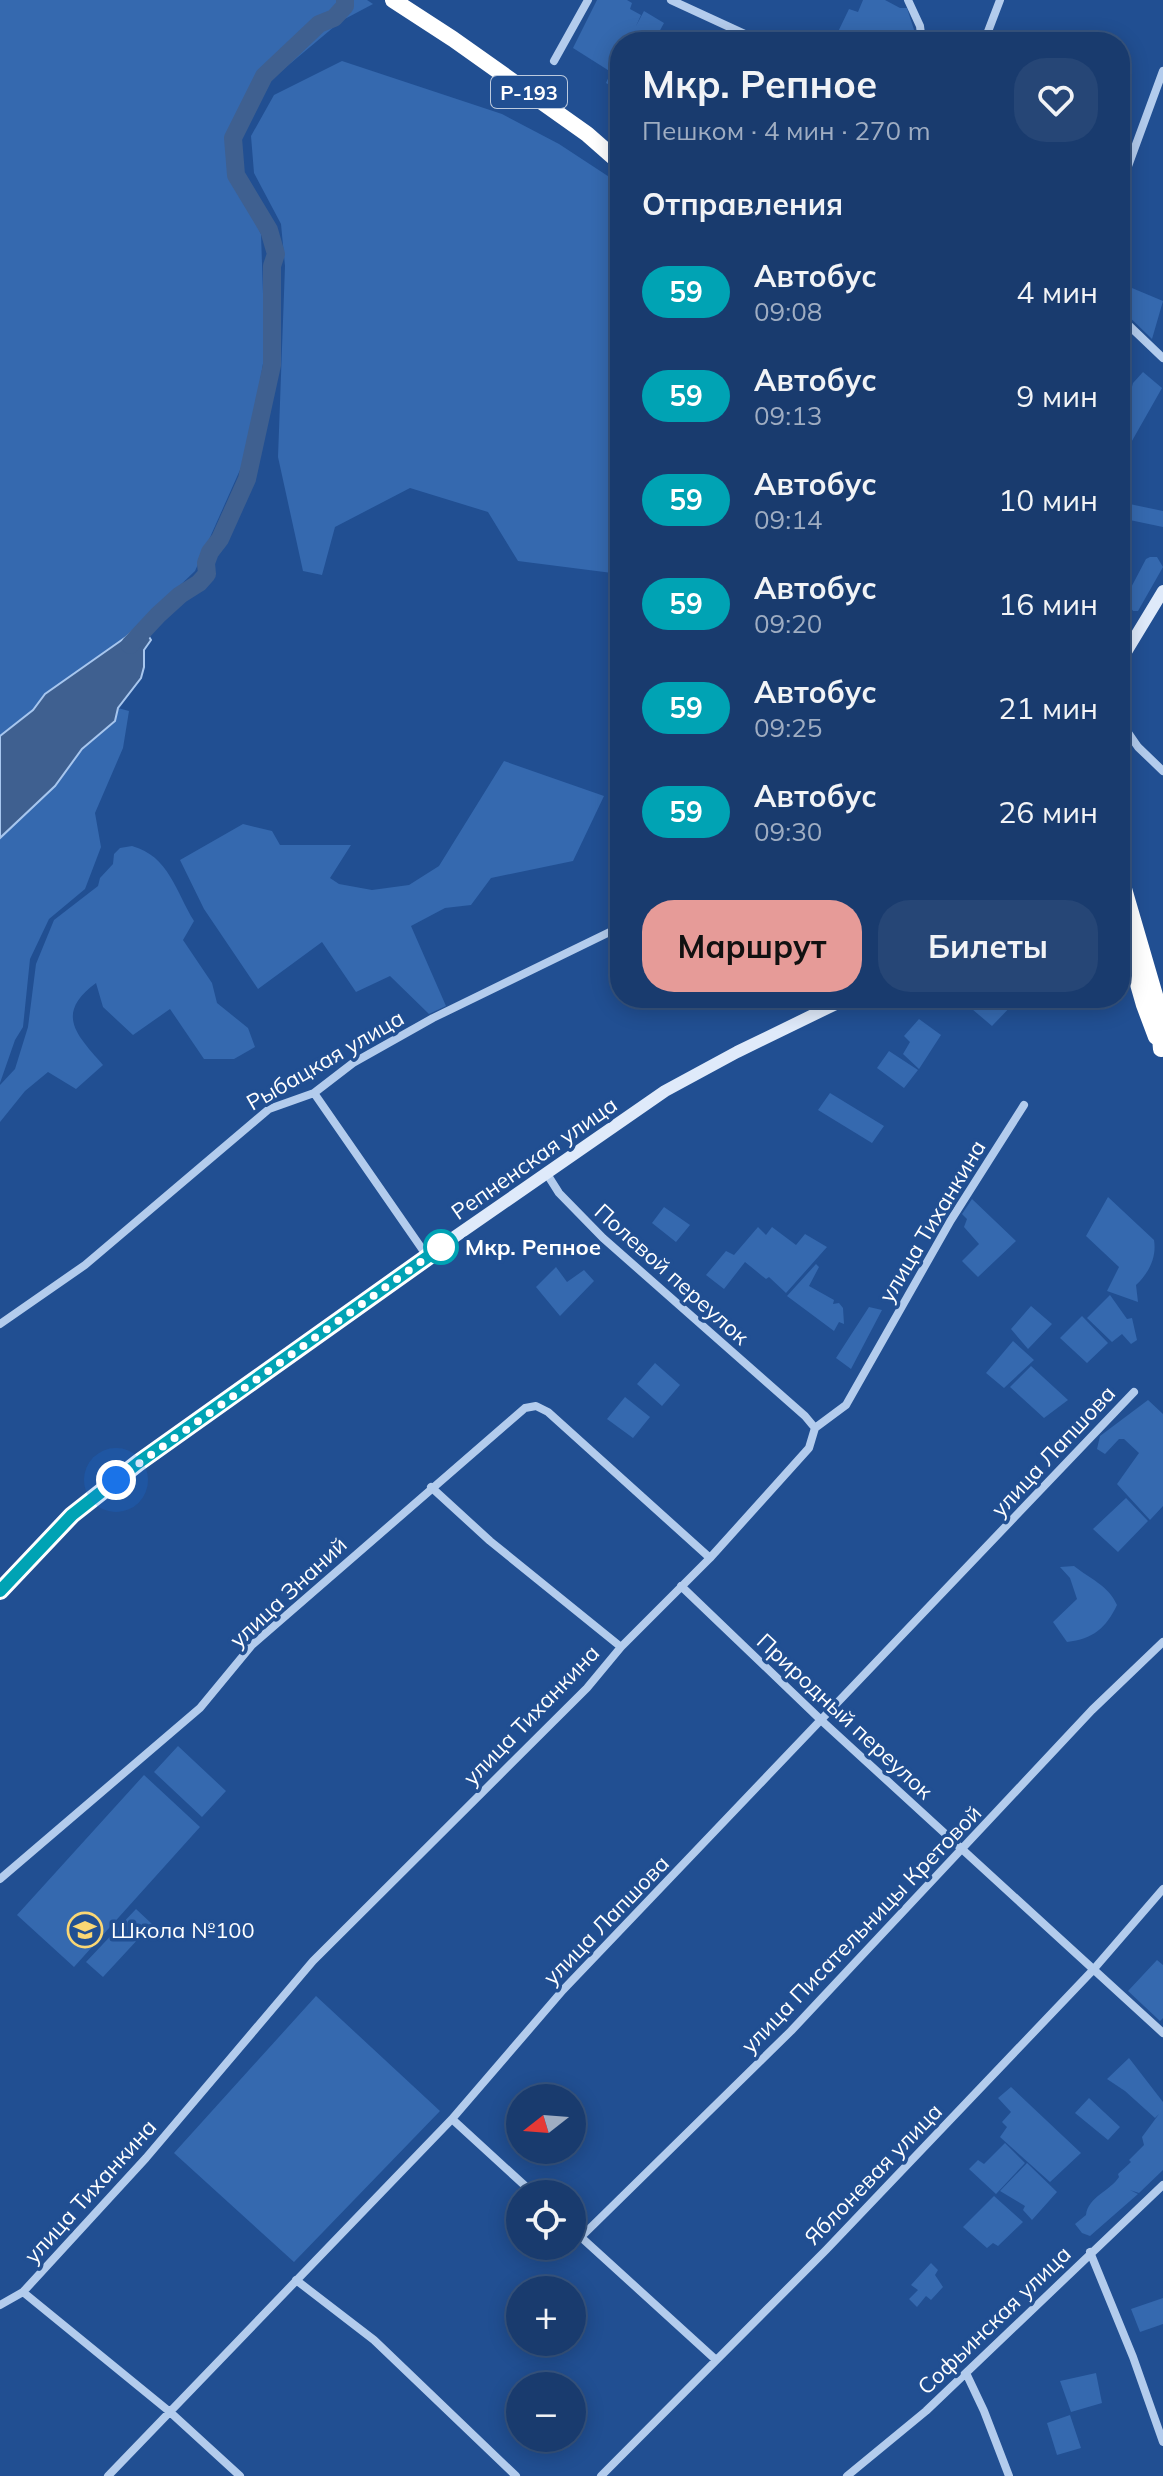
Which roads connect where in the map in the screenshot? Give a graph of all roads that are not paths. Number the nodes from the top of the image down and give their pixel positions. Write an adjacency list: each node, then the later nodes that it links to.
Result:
1 (393, 0): 11 (highway, Р-193)
2 (588, 0): 9 (street)
3 (671, 0): 6 (street)
4 (908, 0): 7 (street)
5 (1000, 0): 8 (street)
6 (740, 32)
7 (921, 32)
8 (988, 32)
9 (554, 61)
10 (1163, 71): 12 (street)
11 (610, 154)
12 (1130, 161)
13 (1130, 327): 14 (street)
14 (1163, 358)
15 (1163, 591): 16 (street)
16 (1130, 645)
17 (1130, 735): 18 (street)
18 (1163, 771)
19 (1130, 909): 23 (highway)
20 (610, 932): 24 (street, Рыбацкая улица)
21 (1130, 956): 23 (highway)
22 (827, 1008): 26 (street, Репненская улица)
23 (1162, 1053)
24 (314, 1093): 27 (street); 28 (street, Рыбацкая улица)
25 (1024, 1105): 30 (street, улица Тиханкина)
26 (547, 1174): 27 (street, Репненская улица); 30 (street, Полевой переулок)
27 (427, 1256): 34 (street, Репненская улица)
28 (0, 1324)
29 (1134, 1392): 37 (street, улица Лапшова)
30 (815, 1428): 32 (street, улица Тиханкина)
31 (431, 1487): 32 (street, улица Знаний); 36 (street); 39 (street, улица Знаний)
32 (710, 1558): 33 (street, улица Тиханкина)
33 (681, 1586): 36 (street, улица Тиханкина); 37 (street, Природный переулок)
34 (0, 1591)
35 (1163, 1642): 38 (street, улица Писательницы Кретовой)
36 (621, 1647): 50 (street, улица Тиханкина)
37 (822, 1721): 38 (street, Природный переулок); 43 (street, улица Лапшова)
38 (963, 1851): 41 (street, Природный переулок); 46 (street, улица Писательницы Кретовой)
39 (0, 1879)
40 (1163, 1889): 41 (street, Яблоневая улица)
41 (1093, 1970): 42 (street, Природный переулок); 52 (street, Яблоневая улица)
42 (1163, 2033)
43 (452, 2119): 44 (street); 49 (street, улица Лапшова)
44 (519, 2180)
45 (1163, 2185): 48 (street, Софьинская улица)
46 (586, 2232)
47 (586, 2242): 52 (street)
48 (1090, 2252): 53 (street, Софьинская улица); 55 (street)
49 (296, 2280): 54 (street, улица Лапшова); 59 (street)
50 (23, 2292): 51 (street, улица Тиханкина); 54 (street)
51 (0, 2305)
52 (716, 2360): 60 (street, Яблоневая улица)
53 (966, 2373): 56 (street, Софьинская улица); 61 (street)
54 (170, 2412): 57 (street, улица Лапшова); 58 (street)
55 (1163, 2442)
56 (849, 2475)
57 (108, 2476)
58 (240, 2476)
59 (516, 2476)
60 (601, 2476)
61 (1009, 2476)

